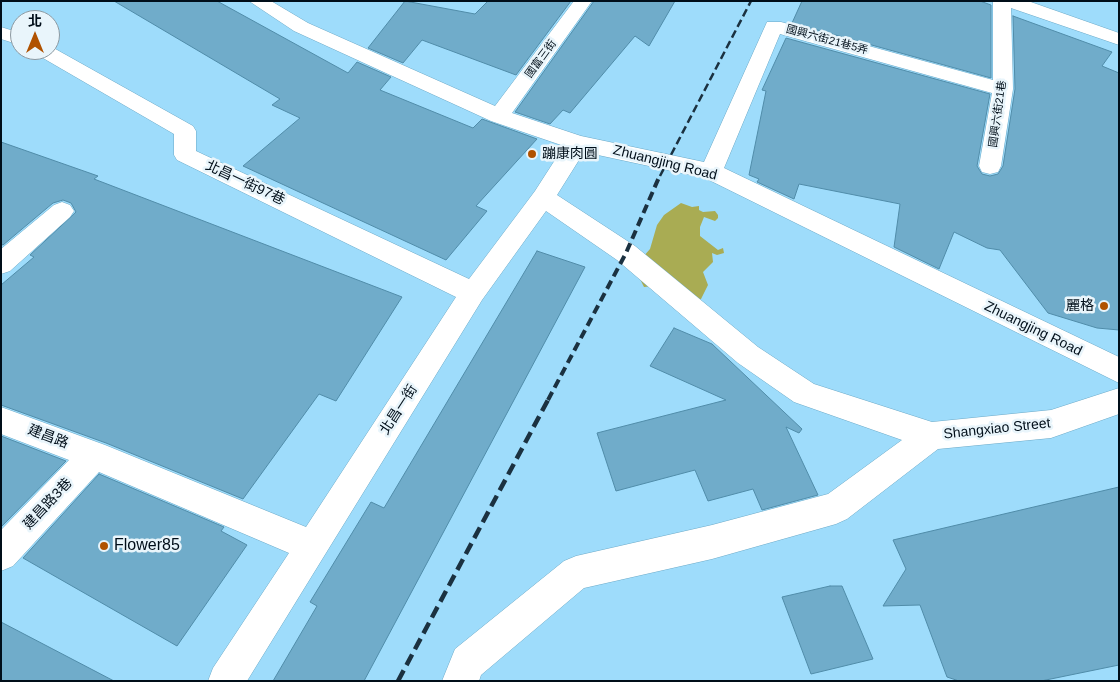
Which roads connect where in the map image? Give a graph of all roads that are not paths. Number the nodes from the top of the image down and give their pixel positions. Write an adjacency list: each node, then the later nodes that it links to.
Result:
1 (258, 1): 8 (street, Zhuangjing Road)
2 (583, 1): 8 (street, 國富三街)
3 (1002, 1): 7 (street, 國興六街21巷)
4 (1010, 1): 5 (street)
5 (1119, 39)
6 (60, 60): 15 (street, 北昌一街97巷)
7 (1004, 89): 10 (street, 國興六街21巷); 11 (street, 國興六街21巷5弄)
8 (499, 116): 9 (street, Zhuangjing Road)
9 (578, 143): 11 (street, Zhuangjing Road); 12 (street, 北昌一街)
10 (990, 166)
11 (711, 171): 16 (street, Zhuangjing Road)
12 (543, 197): 15 (street, 北昌一街); 19 (street)
13 (62, 211): 14 (street)
14 (1, 264)
15 (474, 293): 21 (street, 北昌一街)
16 (1119, 371)
17 (1119, 401): 19 (street, Shangxiao Street)
18 (1, 420): 20 (street, 建昌路)
19 (932, 436): 23 (street)
20 (94, 455): 21 (street, 建昌路); 22 (street, 建昌路3巷)
21 (312, 546): 24 (street, 北昌一街)
22 (1, 554)
23 (464, 671)
24 (226, 681)

